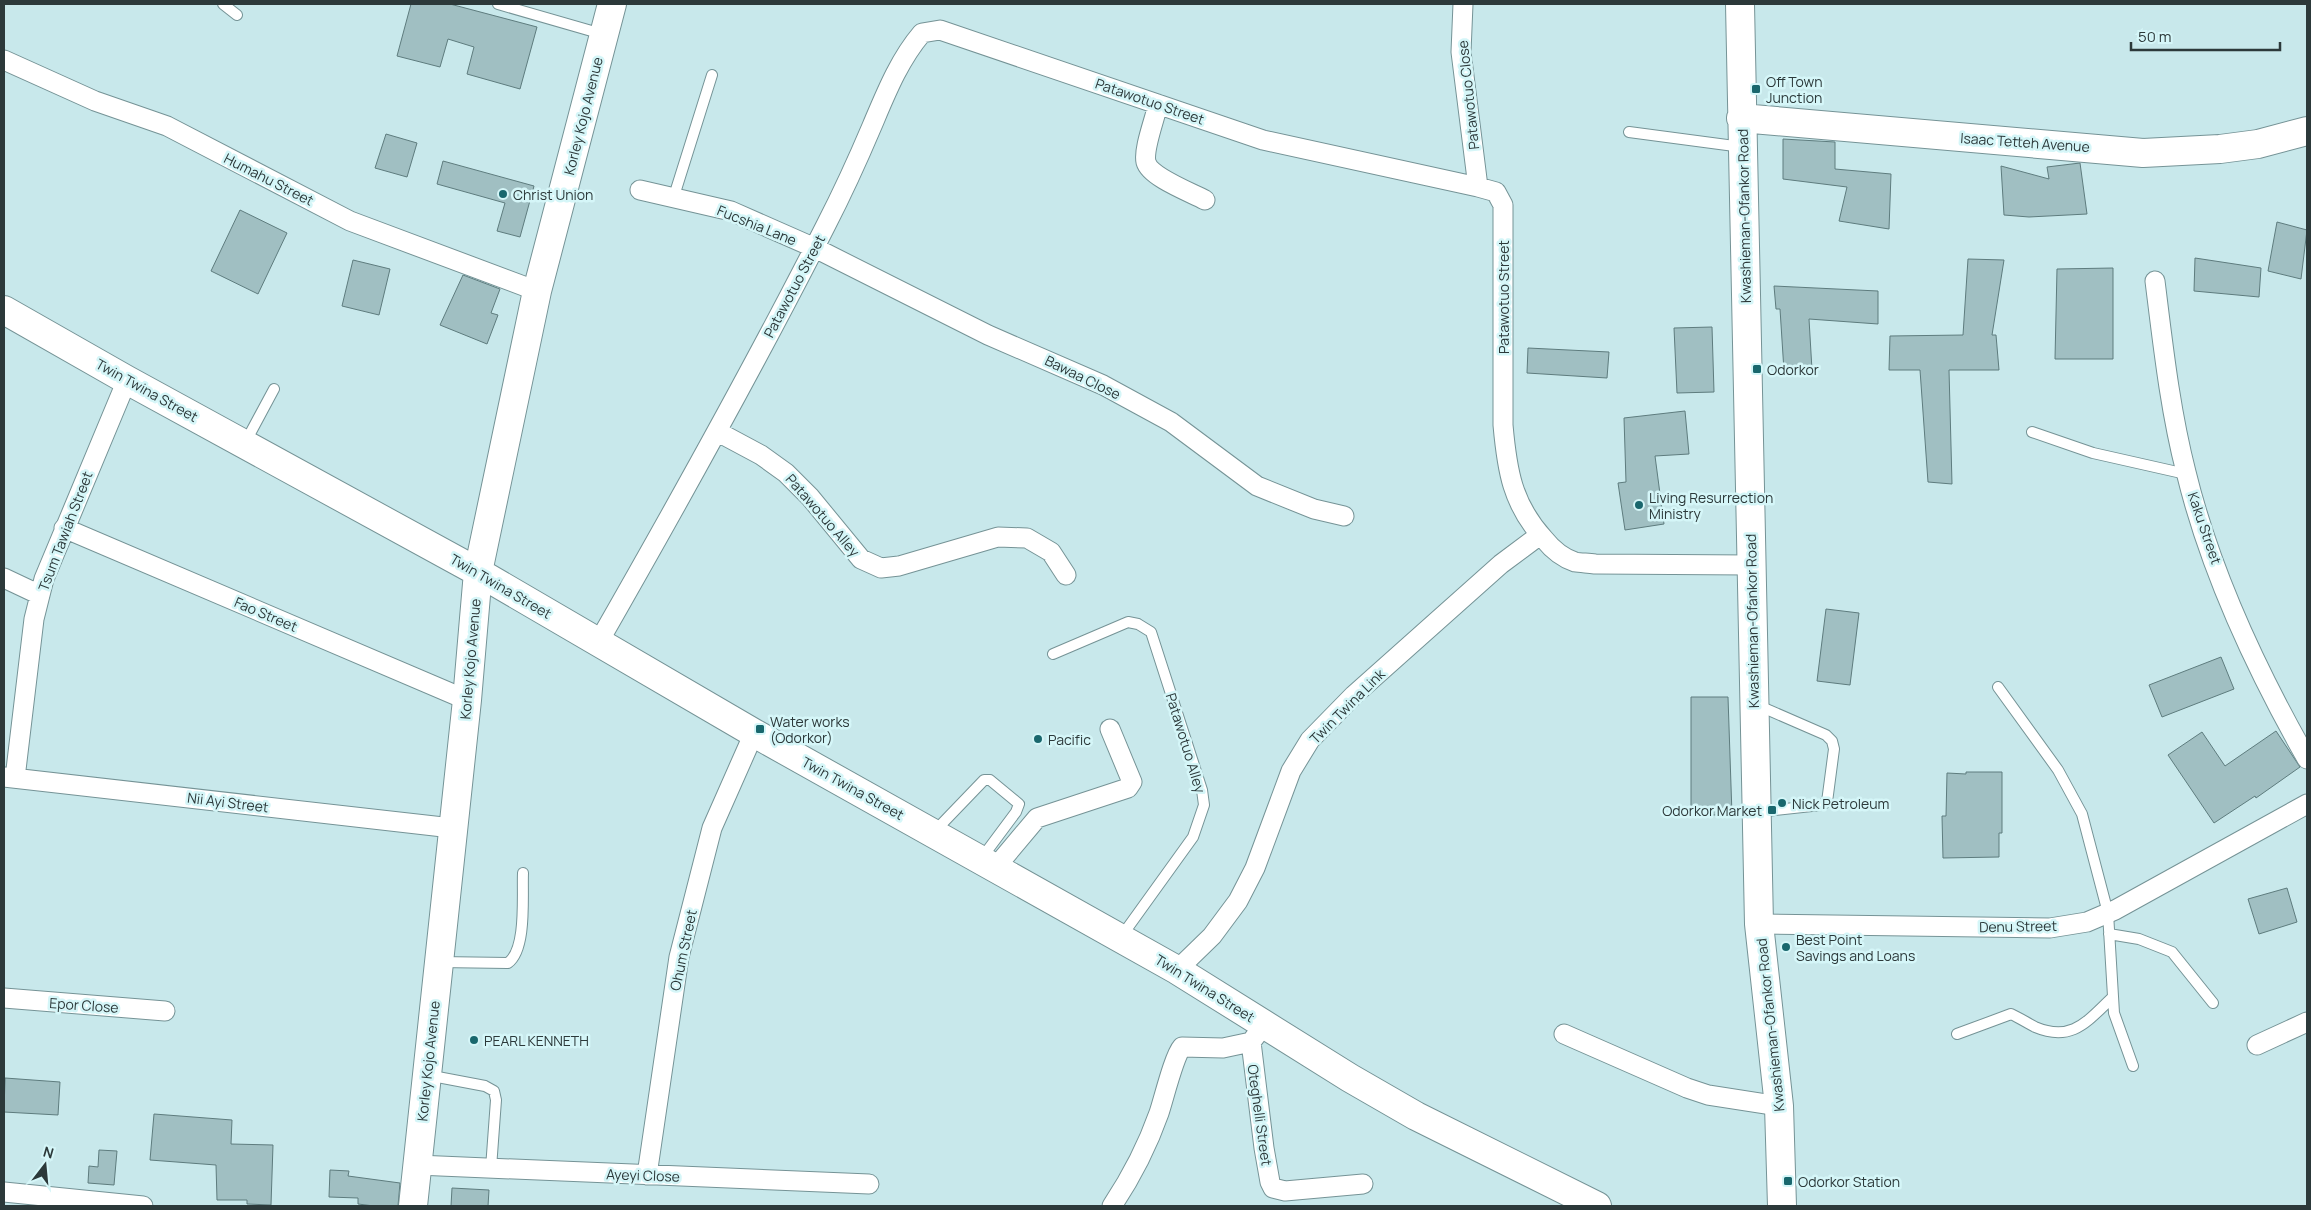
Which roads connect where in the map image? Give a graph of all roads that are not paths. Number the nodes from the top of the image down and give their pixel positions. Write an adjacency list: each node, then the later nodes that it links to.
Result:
1 (223, 4): 6 (lane)
2 (498, 4): 7 (lane)
3 (612, 4): 7 (main road, Korley Kojo Avenue)
4 (1463, 4): 15 (street, Patawotuo Close)
5 (1740, 4): 11 (main road, Kwashieman-Ofankor Road)
6 (237, 15)
7 (604, 35): 21 (main road, Korley Kojo Avenue)
8 (4, 60): 21 (street, Humahu Street)
9 (712, 75): 17 (lane)
10 (1158, 104): 15 (street, Patawotuo Street); 18 (street); 19 (street, Patawotuo Street)
11 (1741, 118): 12 (main road, Isaac Tetteh Avenue); 14 (main road, Kwashieman-Ofankor Road)
12 (2307, 131)
13 (1629, 132): 14 (lane)
14 (1742, 148): 32 (main road, Kwashieman-Ofankor Road)
15 (1478, 186): 31 (street, Patawotuo Street)
16 (640, 190): 17 (street, Fucshia Lane)
17 (674, 196): 19 (street, Fucshia Lane)
18 (1205, 200)
19 (814, 248): 25 (street, Patawotuo Street); 29 (street, Bawaa Close)
20 (2155, 281): 28 (street, Kaku Street)
21 (537, 291): 33 (main road, Korley Kojo Avenue)
22 (4, 310): 23 (main road, Twin Twina Street)
23 (127, 380): 27 (main road, Twin Twina Street); 30 (street, Tsum Tawiah Street)
24 (274, 389): 27 (lane)
25 (718, 432): 34 (street, Patawotuo Alley); 37 (street, Patawotuo Street)
26 (2032, 432): 28 (lane)
27 (244, 444): 33 (main road, Twin Twina Street)
28 (2186, 474): 44 (street, Kaku Street)
29 (1344, 516)
30 (64, 528): 36 (street, Tsum Tawiah Street); 40 (street, Fao Street)
31 (1540, 535): 32 (street, Patawotuo Street); 57 (street, Twin Twina Link)
32 (1750, 565): 41 (main road, Kwashieman-Ofankor Road)
33 (478, 572): 37 (main road, Twin Twina Street); 40 (main road, Korley Kojo Avenue)
34 (1066, 575)
35 (4, 578): 36 (street)
36 (40, 595): 45 (street, Tsum Tawiah Street)
37 (598, 643): 43 (main road, Twin Twina Street)
38 (1053, 654): 55 (lane, Patawotuo Alley)
39 (1998, 687): 52 (lane)
40 (467, 700): 48 (main road, Korley Kojo Avenue)
41 (1754, 704): 47 (main road, Kwashieman-Ofankor Road); 47 (lane)
42 (1110, 729): 50 (street)
43 (754, 733): 49 (main road, Twin Twina Street); 72 (street, Ohum Street)
44 (2307, 758)
45 (10, 777): 48 (street, Nii Ayi Street)
46 (2307, 804): 52 (street, Denu Street)
47 (1756, 812): 53 (main road, Kwashieman-Ofankor Road)
48 (452, 828): 56 (main road, Korley Kojo Avenue)
49 (933, 833): 50 (main road, Twin Twina Street); 50 (lane)
50 (987, 864): 55 (main road, Twin Twina Street)
51 (523, 873): 56 (lane)
52 (2108, 913): 53 (street, Denu Street); 54 (lane)
53 (1759, 924): 69 (main road, Kwashieman-Ofankor Road)
54 (2109, 934): 58 (lane); 60 (lane)
55 (1121, 938): 57 (main road, Twin Twina Street)
56 (438, 962): 68 (main road, Korley Kojo Avenue)
57 (1178, 970): 63 (main road, Twin Twina Street)
58 (2113, 997): 65 (lane); 67 (lane)
59 (4, 998): 61 (street, Epor Close)
60 (2213, 1003)
61 (165, 1011)
62 (2307, 1022): 66 (street)
63 (1257, 1034): 74 (street, Oteghelli Street); 78 (street); 79 (main road, Twin Twina Street)
64 (1564, 1034): 69 (street)
65 (1956, 1034)
66 (2257, 1045)
67 (2133, 1066)
68 (426, 1075): 70 (main road, Korley Kojo Avenue); 71 (lane)
69 (1779, 1106): 80 (main road, Kwashieman-Ofankor Road)
70 (417, 1165): 71 (street, Ayeyi Close); 77 (main road, Korley Kojo Avenue)
71 (491, 1168): 72 (street, Ayeyi Close)
72 (646, 1175): 73 (street, Ayeyi Close)
73 (869, 1184)
74 (1364, 1184)
75 (4, 1192): 76 (street)
76 (143, 1206)
77 (413, 1206)
78 (1112, 1206)
79 (1597, 1206)
80 (1782, 1206)

